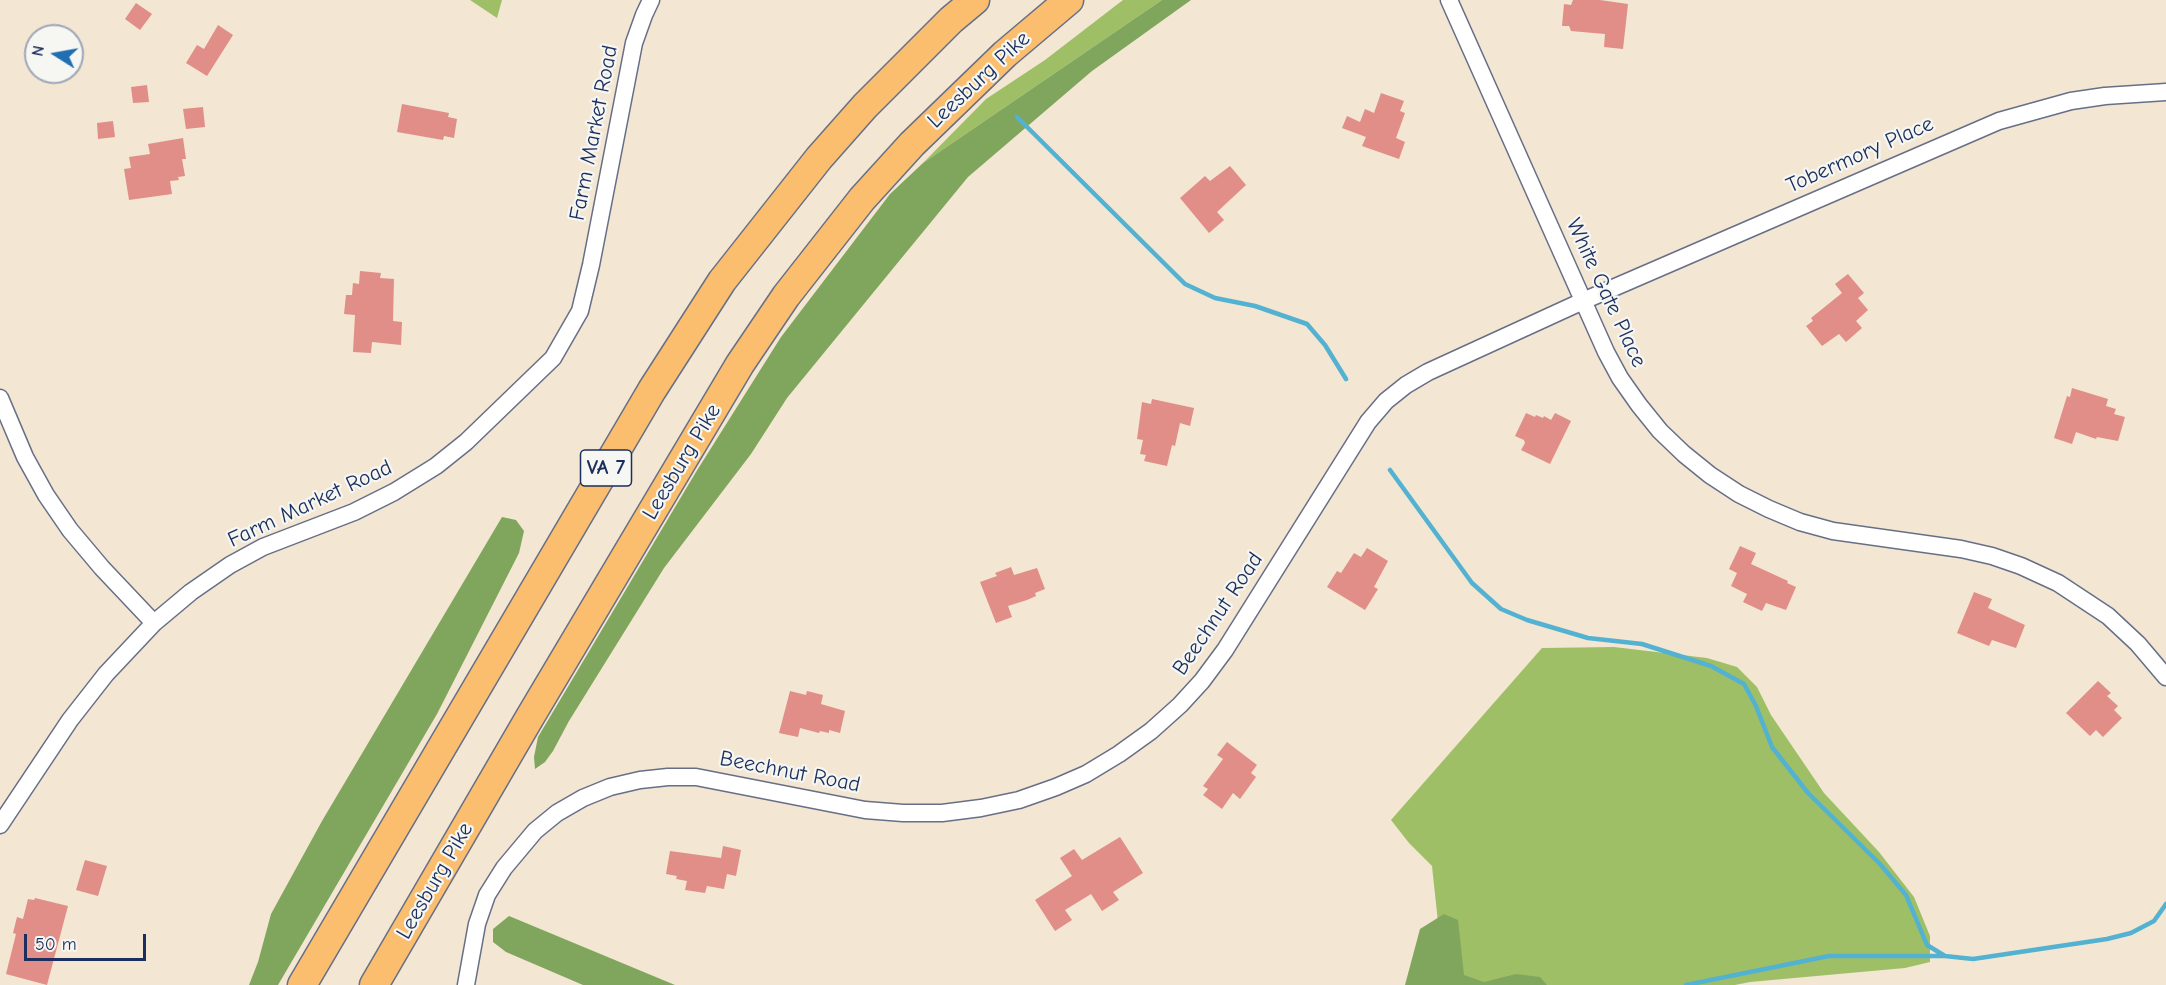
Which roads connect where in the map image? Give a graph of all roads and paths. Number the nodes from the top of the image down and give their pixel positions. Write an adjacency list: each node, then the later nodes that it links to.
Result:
1 (651, 0): 8 (street, Farm Market Road)
2 (975, 0): 11 (highway, VA 7)
3 (1069, 0): 12 (highway, Leesburg Pike / VA 7)
4 (1449, 0): 6 (street, White Gate Place)
5 (2166, 92): 6 (street, Tobermory Place)
6 (1583, 301): 9 (street, White Gate Place); 13 (street, Beechnut Road)
7 (0, 398): 8 (street)
8 (154, 623): 10 (street, Farm Market Road)
9 (2166, 677)
10 (0, 825)
11 (302, 985)
12 (374, 985)
13 (466, 985)

